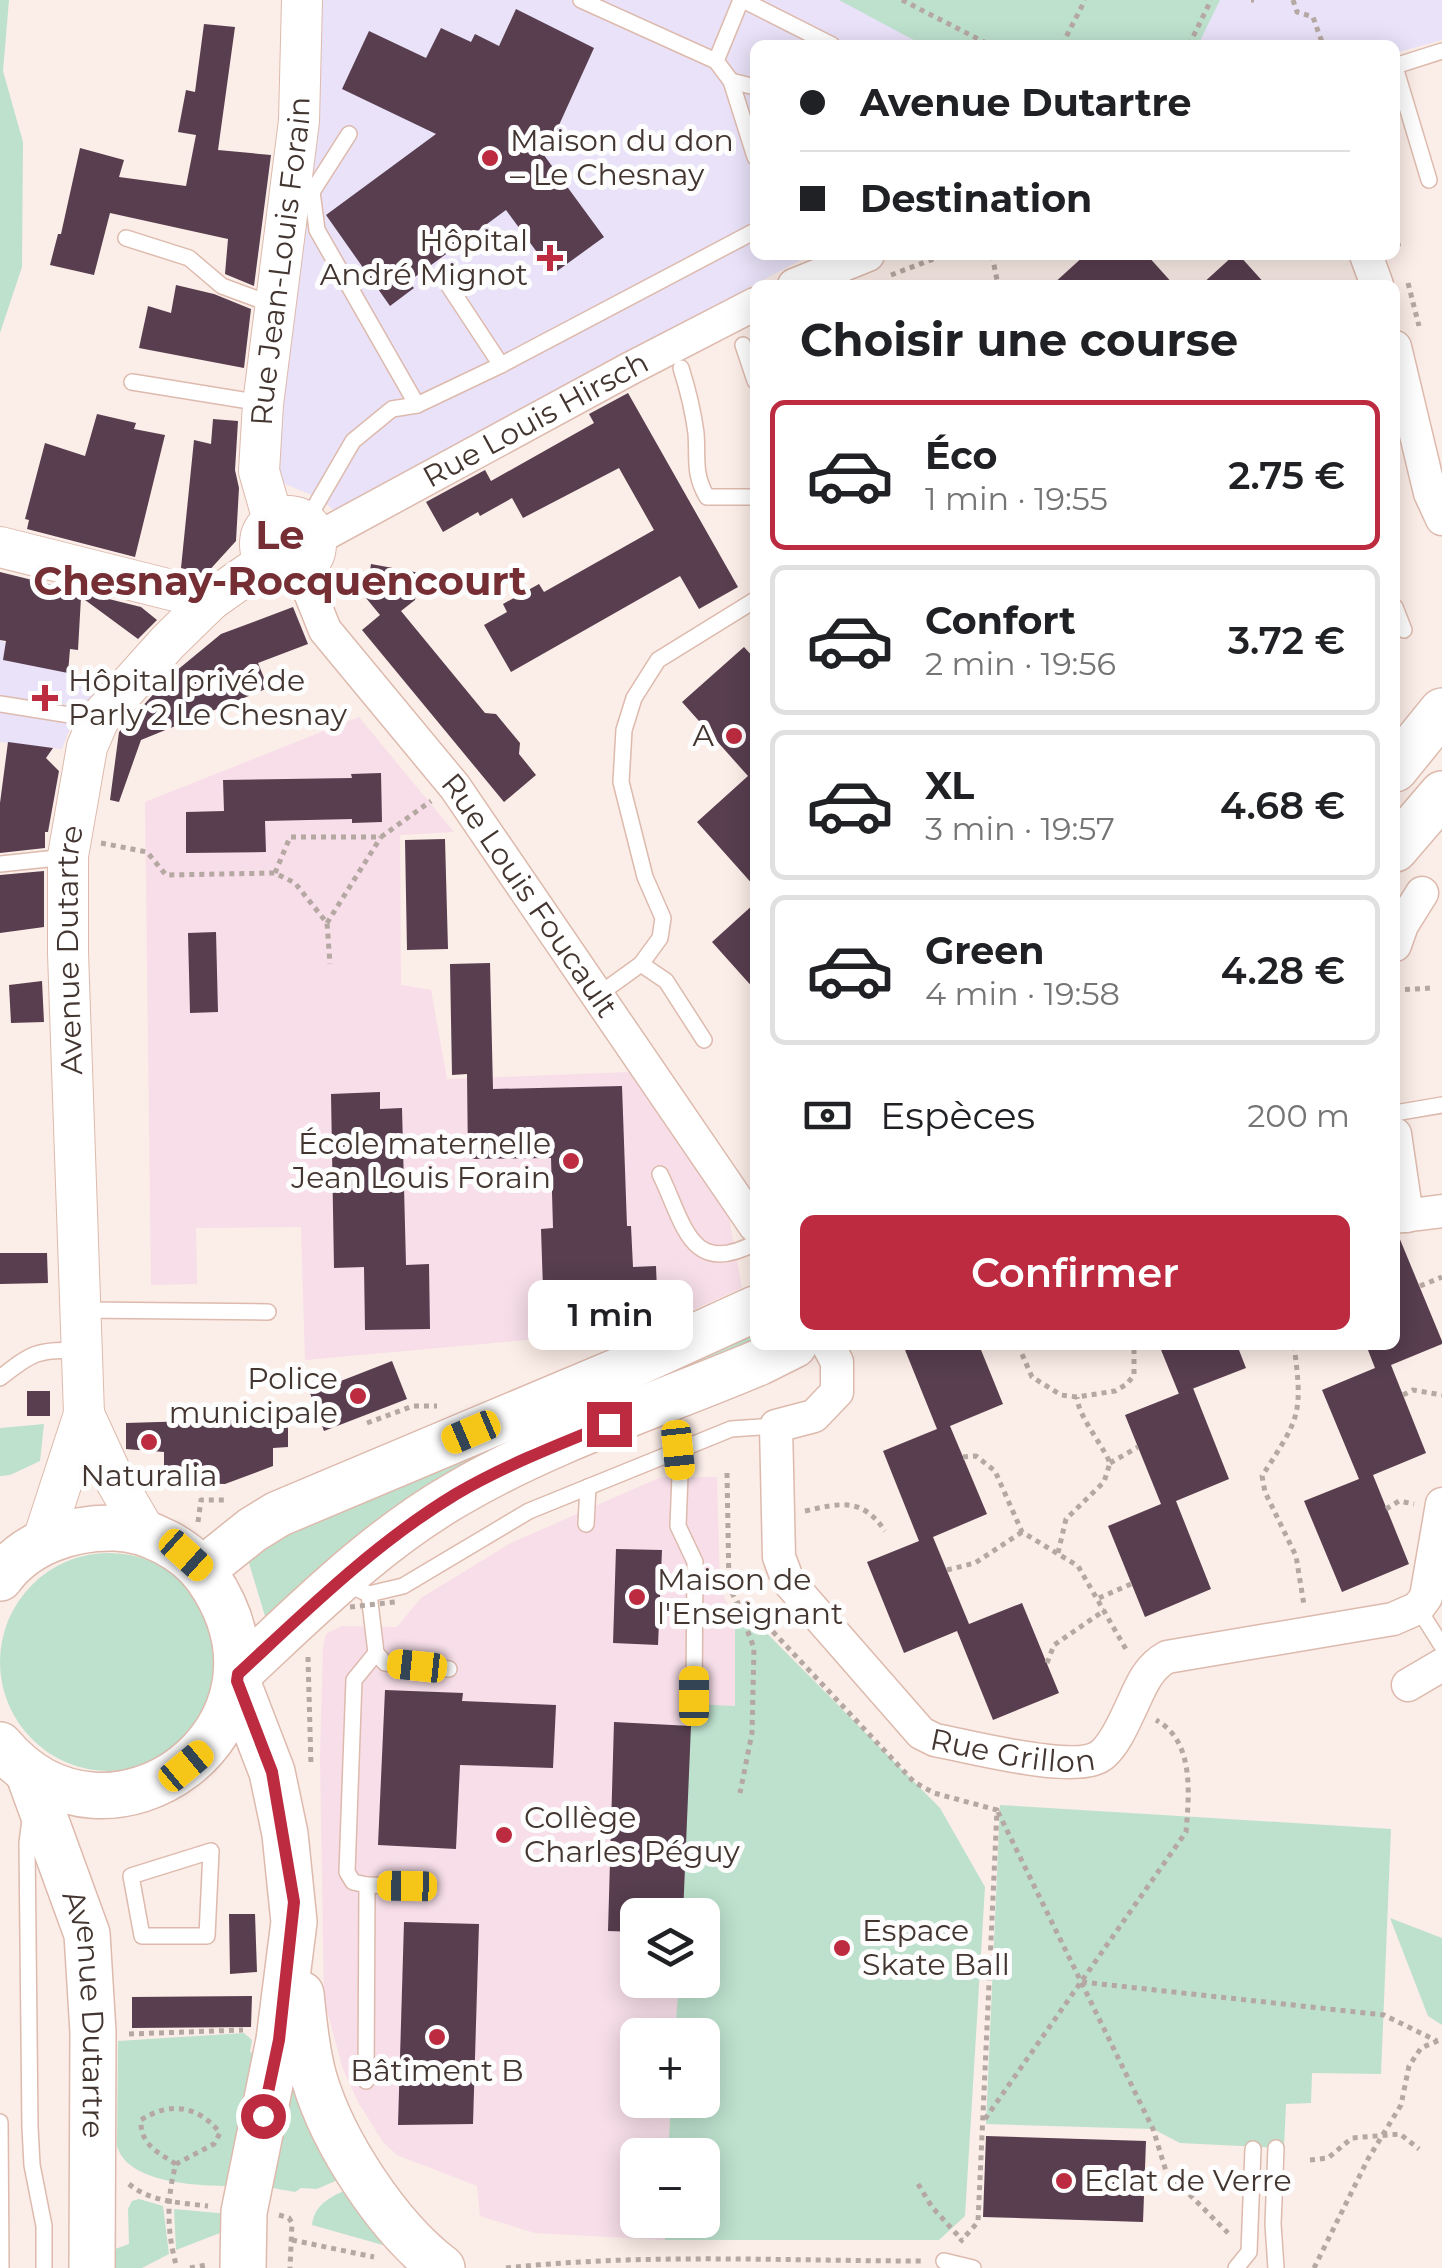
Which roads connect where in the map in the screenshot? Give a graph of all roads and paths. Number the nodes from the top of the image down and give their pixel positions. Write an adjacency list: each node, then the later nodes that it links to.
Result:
1 (302, 0): 30 (street, Rue Jean-Louis Forain)
2 (581, 0): 14 (lane)
3 (742, 0): 8 (lane); 14 (lane)
4 (902, 0): 9 (path)
5 (1085, 0): 10 (path)
6 (1211, 0): 11 (path)
7 (1292, 0): 12 (path)
8 (822, 40)
9 (980, 40)
10 (1065, 40)
11 (1191, 40)
12 (1321, 40)
13 (1442, 51): 15 (lane)
14 (716, 61): 16 (lane)
15 (1400, 64)
16 (731, 80): 18 (lane); 20 (lane)
17 (1400, 83): 21 (lane)
18 (750, 86)
19 (349, 134): 40 (lane)
20 (750, 142)
21 (1429, 180)
22 (750, 233): 35 (lane)
23 (126, 238): 30 (lane)
24 (915, 260): 26 (path)
25 (1371, 260): 28 (street)
26 (875, 267): 29 (street)
27 (443, 278): 35 (lane)
28 (1391, 278)
29 (816, 280)
30 (276, 306): 39 (street, Rue Jean-Louis Forain)
31 (750, 307): 44 (street, Rue Louis Hirsch)
32 (1400, 311): 33 (path)
33 (1407, 337): 41 (street)
34 (743, 345): 36 (lane)
35 (501, 365): 40 (lane)
36 (750, 365)
37 (681, 368): 42 (lane)
38 (132, 382): 39 (lane)
39 (263, 404): 44 (street, Rue Jean-Louis Forain)
40 (417, 405): 44 (lane)
41 (1405, 436): 43 (street)
42 (750, 497)
43 (1442, 519)
44 (292, 543): 46 (street, Avenue Dutartre); 68 (street, Rue Louis Foucault)
45 (0, 547): 46 (street)
46 (211, 600): 52 (street, Avenue Dutartre)
47 (750, 603): 65 (lane)
48 (1400, 620): 49 (lane)
49 (1404, 630)
50 (0, 704): 52 (lane)
51 (1442, 711): 53 (main road)
52 (99, 719): 58 (street, Avenue Dutartre)
53 (1400, 763)
54 (1442, 794): 57 (main road)
55 (429, 803): 56 (path)
56 (381, 837): 60 (path); 62 (path)
57 (1400, 843)
58 (68, 847): 59 (lane); 60 (path); 79 (street, Avenue Dutartre)
59 (0, 864)
60 (275, 873): 62 (path)
61 (1422, 893): 63 (street)
62 (327, 923): 64 (path)
63 (1400, 931)
64 (330, 964)
65 (641, 964): 68 (lane); 69 (lane)
66 (1432, 988): 67 (path)
67 (1400, 990)
68 (598, 995): 75 (street, Rue Louis Foucault)
69 (704, 1040)
70 (1442, 1105): 71 (lane)
71 (1400, 1112)
72 (660, 1174): 76 (lane)
73 (1442, 1211): 74 (street)
74 (1401, 1216)
75 (750, 1219)
76 (750, 1246)
77 (1442, 1277): 78 (path)
78 (1420, 1286)
79 (80, 1310): 81 (lane); 87 (street, Avenue Dutartre)
80 (750, 1311): 112 (main road)
81 (268, 1312)
82 (784, 1350): 115 (main road)
83 (831, 1350): 94 (street)
84 (1020, 1350): 91 (path)
85 (1134, 1350): 91 (path)
86 (1294, 1350): 121 (path)
87 (82, 1351): 88 (lane); 93 (street, Avenue Dutartre)
88 (0, 1378)
89 (1403, 1395): 90 (path)
90 (1442, 1395)
91 (1077, 1397): 99 (path)
92 (450, 1407): 95 (path)
93 (84, 1414): 109 (street, Avenue Dutartre); 111 (street, Avenue Dutartre)
94 (776, 1426): 97 (lane); 104 (street, Rue Grillon)
95 (371, 1432)
96 (1138, 1446): 99 (path)
97 (678, 1450): 101 (lane); 130 (lane)
98 (963, 1457): 108 (path)
99 (1110, 1463): 110 (path)
100 (727, 1473): 118 (path)
101 (588, 1487): 106 (lane); 115 (lane)
102 (234, 1500): 105 (path)
103 (1442, 1504): 119 (street)
104 (777, 1508): 107 (path); 131 (street, Rue Grillon)
105 (198, 1524)
106 (586, 1524)
107 (885, 1530)
108 (1022, 1532): 110 (path); 113 (path)
109 (147, 1535): 111 (main road); 112 (main road)
110 (1058, 1553): 116 (path)
111 (17, 1555)
112 (202, 1570): 128 (main road)
113 (947, 1570)
114 (1132, 1584): 116 (path)
115 (352, 1594): 117 (path, bridge); 123 (lane); 128 (main road)
116 (1099, 1598): 120 (path)
117 (394, 1602)
118 (737, 1603): 133 (path); 134 (path)
119 (1418, 1608): 121 (street); 122 (lane)
120 (1104, 1610): 124 (path); 127 (path)
121 (1306, 1633): 127 (street)
122 (1442, 1646)
123 (376, 1653): 126 (lane); 135 (lane)
124 (1047, 1663)
125 (1442, 1665): 129 (street)
126 (449, 1669)
127 (1148, 1672): 131 (street, Rue Grillon)
128 (237, 1677): 132 (main road); 137 (main road)
129 (1408, 1685)
130 (694, 1696)
131 (1132, 1706): 139 (path)
132 (21, 1770): 140 (main road, Avenue Dutartre); 159 (lane)
133 (740, 1793)
134 (997, 1810): 139 (path); 145 (path)
135 (367, 1886): 136 (lane); 143 (lane)
136 (407, 1886)
137 (294, 1922): 141 (main road); 162 (main road)
138 (142, 1936): 138 (lane)
139 (1081, 1982): 142 (path); 145 (path); 154 (path)
140 (93, 2032): 141 (path); 160 (main road, Avenue Dutartre)
141 (279, 2040): 155 (main road)
142 (1439, 2040): 146 (path)
143 (366, 2081)
144 (0, 2122): 158 (lane)
145 (983, 2123): 153 (path)
146 (1381, 2137): 149 (path); 150 (path); 168 (path)
147 (1253, 2148): 154 (lane)
148 (1276, 2148): 167 (lane)
149 (1419, 2149)
150 (1310, 2160)
151 (176, 2164): 151 (path); 161 (path)
152 (918, 2184): 153 (path)
153 (962, 2240): 157 (path)
154 (1248, 2252): 166 (lane)
155 (243, 2253): 156 (path)
156 (387, 2260)
157 (944, 2262): 164 (path); 165 (lane)
158 (1, 2268)
159 (44, 2268)
160 (92, 2268)
161 (177, 2268)
162 (442, 2268)
163 (506, 2268): 164 (path)
164 (516, 2268)
165 (974, 2268)
166 (1236, 2268)
167 (1276, 2268)
168 (1314, 2268)

